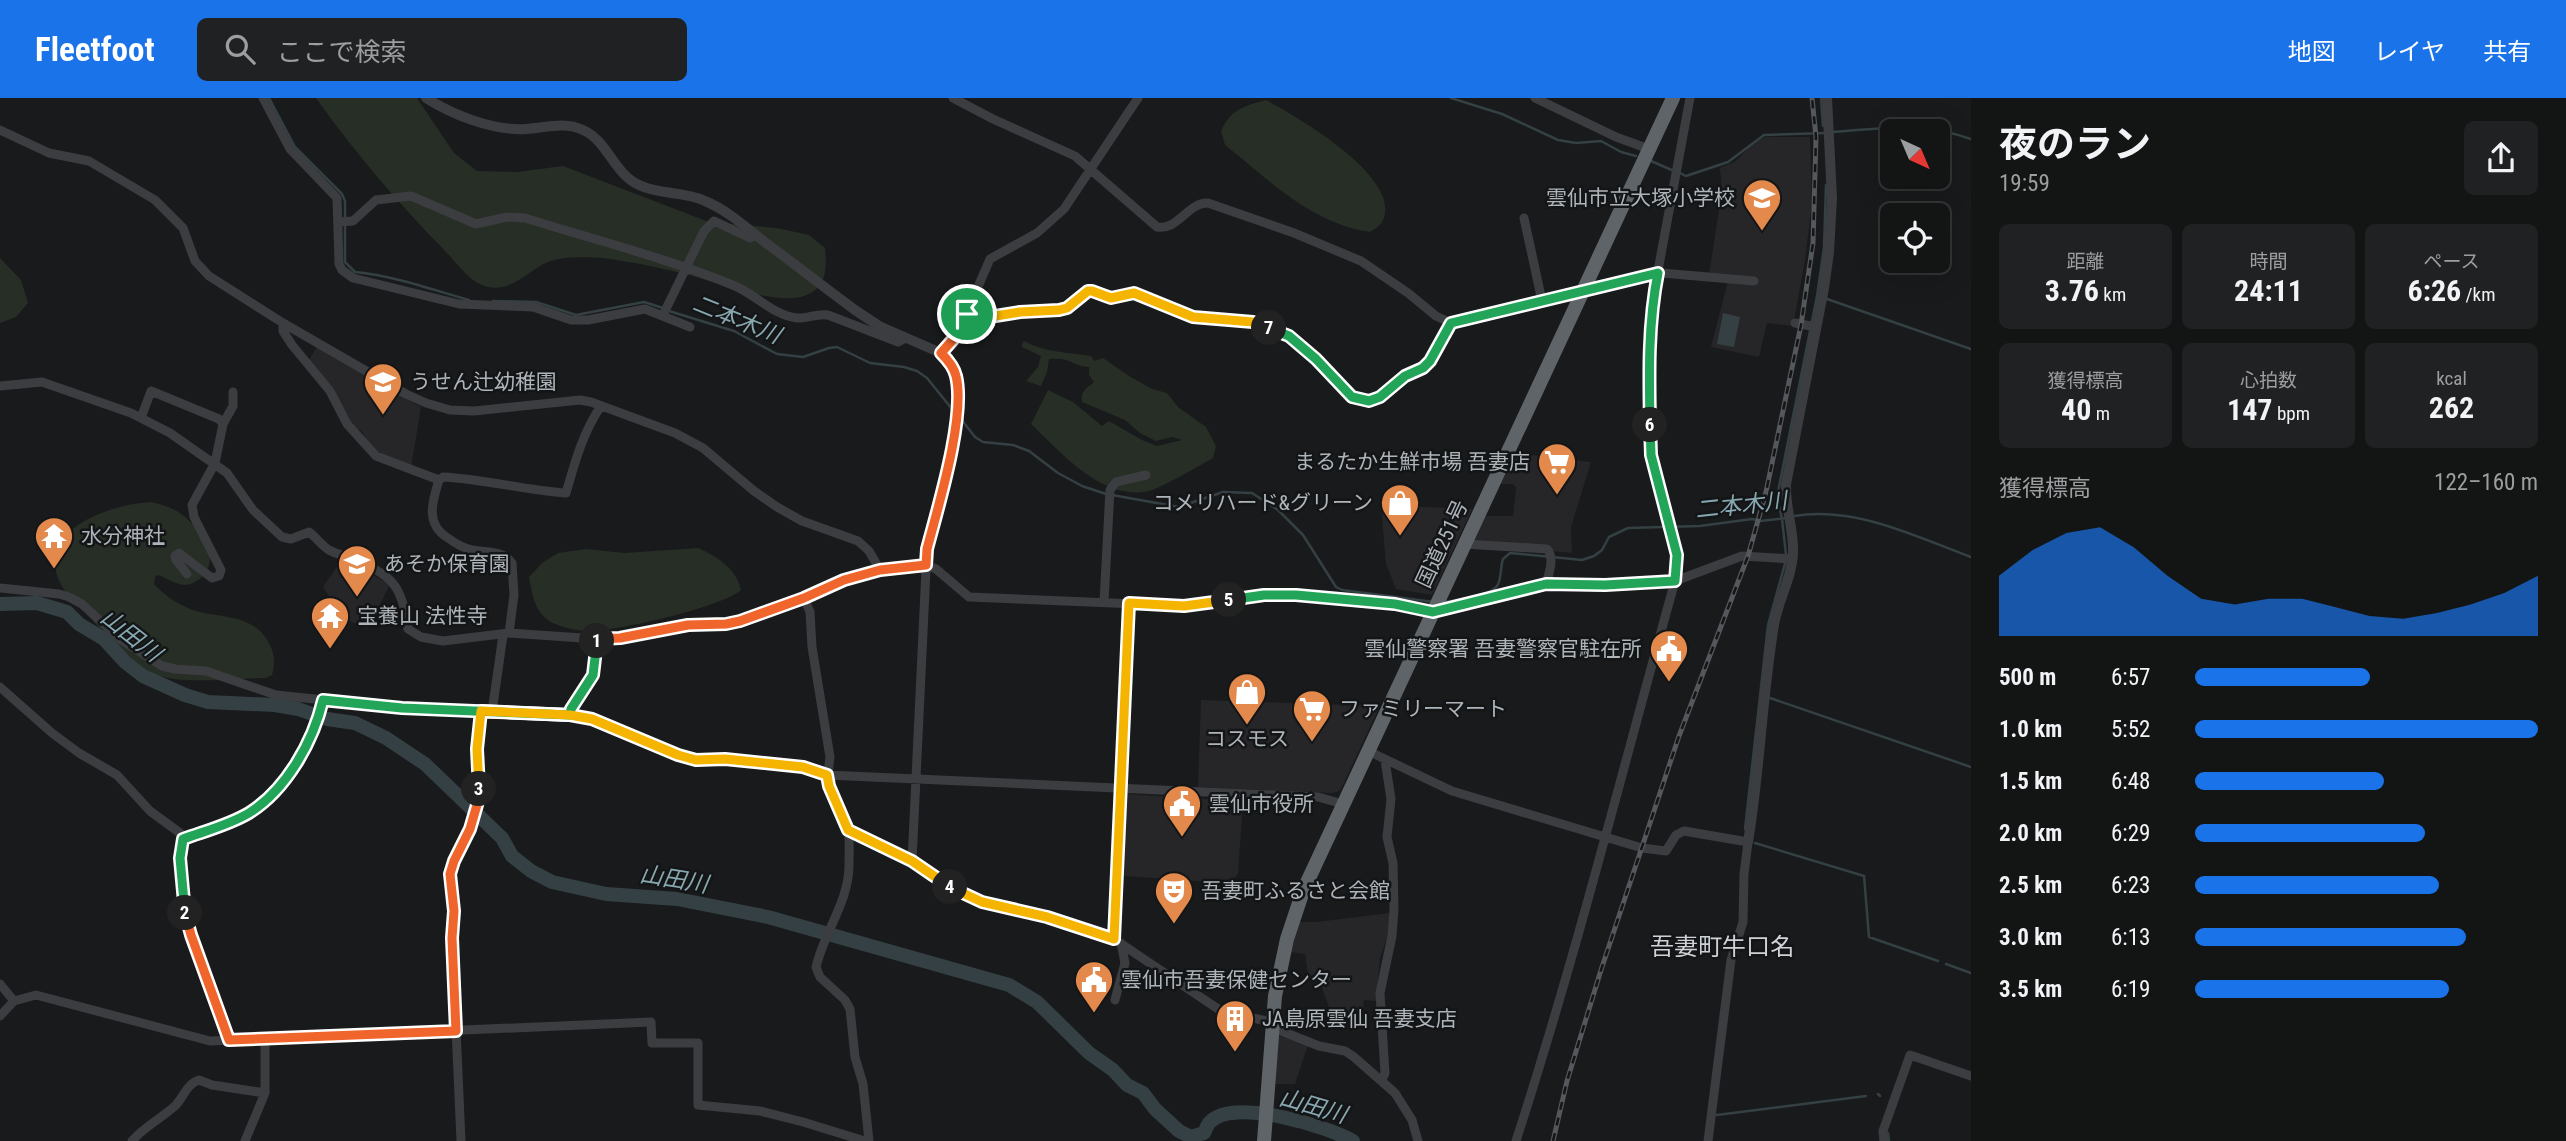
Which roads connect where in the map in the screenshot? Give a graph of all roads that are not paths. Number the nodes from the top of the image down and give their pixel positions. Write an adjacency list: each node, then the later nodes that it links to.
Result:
1 (263, 98): 13 (street)
2 (426, 98): 14 (street)
3 (953, 98): 11 (street)
4 (1138, 98): 11 (street)
5 (1535, 98): 10 (street)
6 (1673, 98): 10 (highway, 国道251号)
7 (1690, 98): 17 (street)
8 (1827, 98): 28 (street)
9 (0, 130): 24 (street)
10 (1649, 149): 20 (highway, 国道251号)
11 (1091, 171): 19 (street); 23 (street)
12 (1524, 218): 21 (street)
13 (343, 222): 16 (street); 22 (street)
14 (756, 235): 16 (street); 29 (street)
15 (1361, 256): 19 (street)
16 (685, 268): 22 (street); 29 (street)
17 (1658, 273): 18 (street); 20 (street); 44 (street)
18 (1754, 281)
19 (1398, 286): 25 (street)
20 (1583, 291): 21 (street); 39 (highway, 国道251号)
21 (1542, 301): 25 (street)
22 (664, 311): 27 (street)
23 (967, 314): 25 (street); 30 (street)
24 (283, 323): 33 (street); 38 (street)
25 (1451, 323)
26 (1795, 323): 28 (street)
27 (690, 327)
28 (1816, 327): 40 (street)
29 (905, 338): 30 (street)
30 (941, 353): 41 (street)
31 (0, 386): 34 (street)
32 (233, 392): 35 (street)
33 (601, 406): 38 (street); 42 (street)
34 (141, 418): 35 (street); 36 (street)
35 (223, 424): 36 (street)
36 (215, 463): 43 (street); 51 (street)
37 (1146, 475): 48 (street)
38 (439, 480): 51 (street)
39 (1464, 544): 45 (street); 50 (highway, 国道251号)
40 (1793, 559): 44 (street); 67 (street)
41 (926, 565): 42 (street); 48 (street); 61 (street)
42 (880, 570): 47 (street)
43 (187, 574)
44 (1675, 581): 45 (street); 65 (street)
45 (1546, 584): 50 (street)
46 (0, 588): 54 (street)
47 (804, 598): 52 (street); 60 (street)
48 (1104, 602): 49 (street)
49 (1129, 603): 50 (street); 62 (street)
50 (1436, 606): 58 (highway, 国道251号)
51 (506, 634): 52 (street); 56 (street)
52 (597, 639): 57 (street)
53 (0, 687): 66 (street)
54 (322, 703): 55 (street); 66 (street)
55 (481, 711): 56 (street); 75 (street)
56 (492, 712): 57 (street)
57 (570, 715): 60 (street)
58 (1368, 751): 59 (street); 63 (highway, 国道251号)
59 (1385, 760): 65 (street); 79 (street)
60 (827, 775): 61 (street); 64 (street)
61 (916, 778): 62 (street); 68 (street)
62 (1121, 789): 63 (street); 69 (street)
63 (1343, 804): 74 (highway, 国道251号)
64 (848, 830): 68 (street); 85 (street)
65 (1604, 837): 67 (street); 87 (street)
66 (183, 839): 77 (street)
67 (1748, 842): 88 (street)
68 (912, 861): 69 (street)
69 (1118, 941): 71 (street); 74 (street)
70 (0, 984): 72 (street)
71 (1115, 1000)
72 (13, 1001): 73 (street); 77 (street)
73 (0, 1016)
74 (1271, 1024): 79 (street); 81 (highway, 国道251号)
75 (456, 1031): 76 (street); 84 (street); 85 (street)
76 (265, 1038): 77 (street); 80 (street)
77 (229, 1040)
78 (1971, 1076): 89 (street)
79 (1381, 1080): 86 (street)
80 (265, 1093): 82 (street); 83 (street)
81 (1264, 1139)
82 (132, 1141)
83 (245, 1141)
84 (461, 1141)
85 (867, 1141)
86 (1418, 1141)
87 (1516, 1141)
88 (1708, 1141)
89 (1884, 1141)

